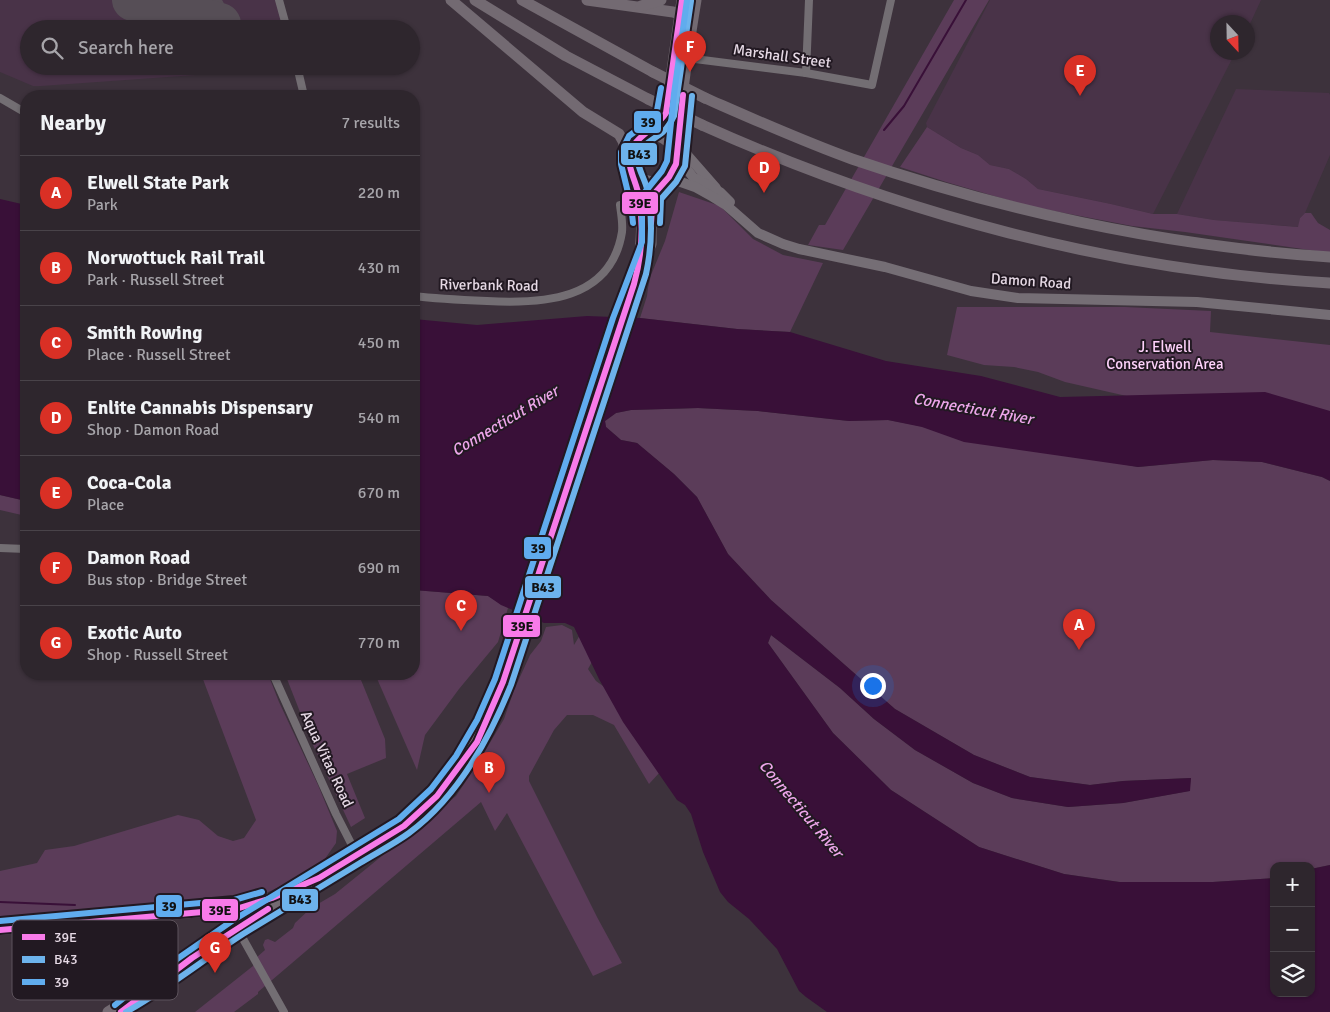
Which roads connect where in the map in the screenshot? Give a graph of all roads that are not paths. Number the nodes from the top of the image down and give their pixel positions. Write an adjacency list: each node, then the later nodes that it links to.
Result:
1 (279, 0): 13 (street)
2 (451, 0): 24 (highway)
3 (474, 0): 32 (highway, bridge)
4 (522, 0): 30 (highway, bridge)
5 (587, 0): 11 (highway)
6 (660, 0): 11 (highway)
7 (682, 0): 12 (highway)
8 (696, 0): 14 (highway)
9 (809, 0): 16 (street)
10 (891, 0): 16 (street, Marshall Street)
11 (632, 7): 12 (highway)
12 (679, 14): 14 (highway); 21 (highway)
13 (285, 20)
14 (690, 36): 15 (highway)
15 (687, 58): 16 (street, Marshall Street); 22 (highway)
16 (806, 73)
17 (299, 75): 18 (street)
18 (303, 90)
19 (0, 98): 20 (street)
20 (20, 110)
21 (645, 136): 23 (highway); 24 (highway)
22 (678, 139): 23 (highway); 27 (main road, Damon Road)
23 (677, 156): 26 (highway); 27 (main road, Damon Road)
24 (630, 159): 25 (highway)
25 (634, 174): 26 (highway); 31 (highway)
26 (664, 180): 29 (main road, Damon Road); 31 (highway)
27 (720, 192): 29 (main road, Damon Road)
28 (620, 205): 33 (street, Riverbank Road)
29 (742, 219): 34 (main road, Damon Road)
30 (1330, 257)
31 (639, 271): 38 (highway)
32 (1330, 283)
33 (420, 296)
34 (1330, 314)
35 (0, 548): 36 (street)
36 (20, 549)
37 (275, 680): 38 (street, Aqua Vitae Road)
38 (357, 855): 39 (highway)
39 (318, 878): 40 (main road); 41 (highway)
40 (112, 920)
41 (237, 928): 42 (highway); 47 (street)
42 (178, 969)
43 (130, 1000): 45 (highway)
44 (135, 1000): 46 (highway)
45 (108, 1012)
46 (121, 1012)
47 (284, 1012)

